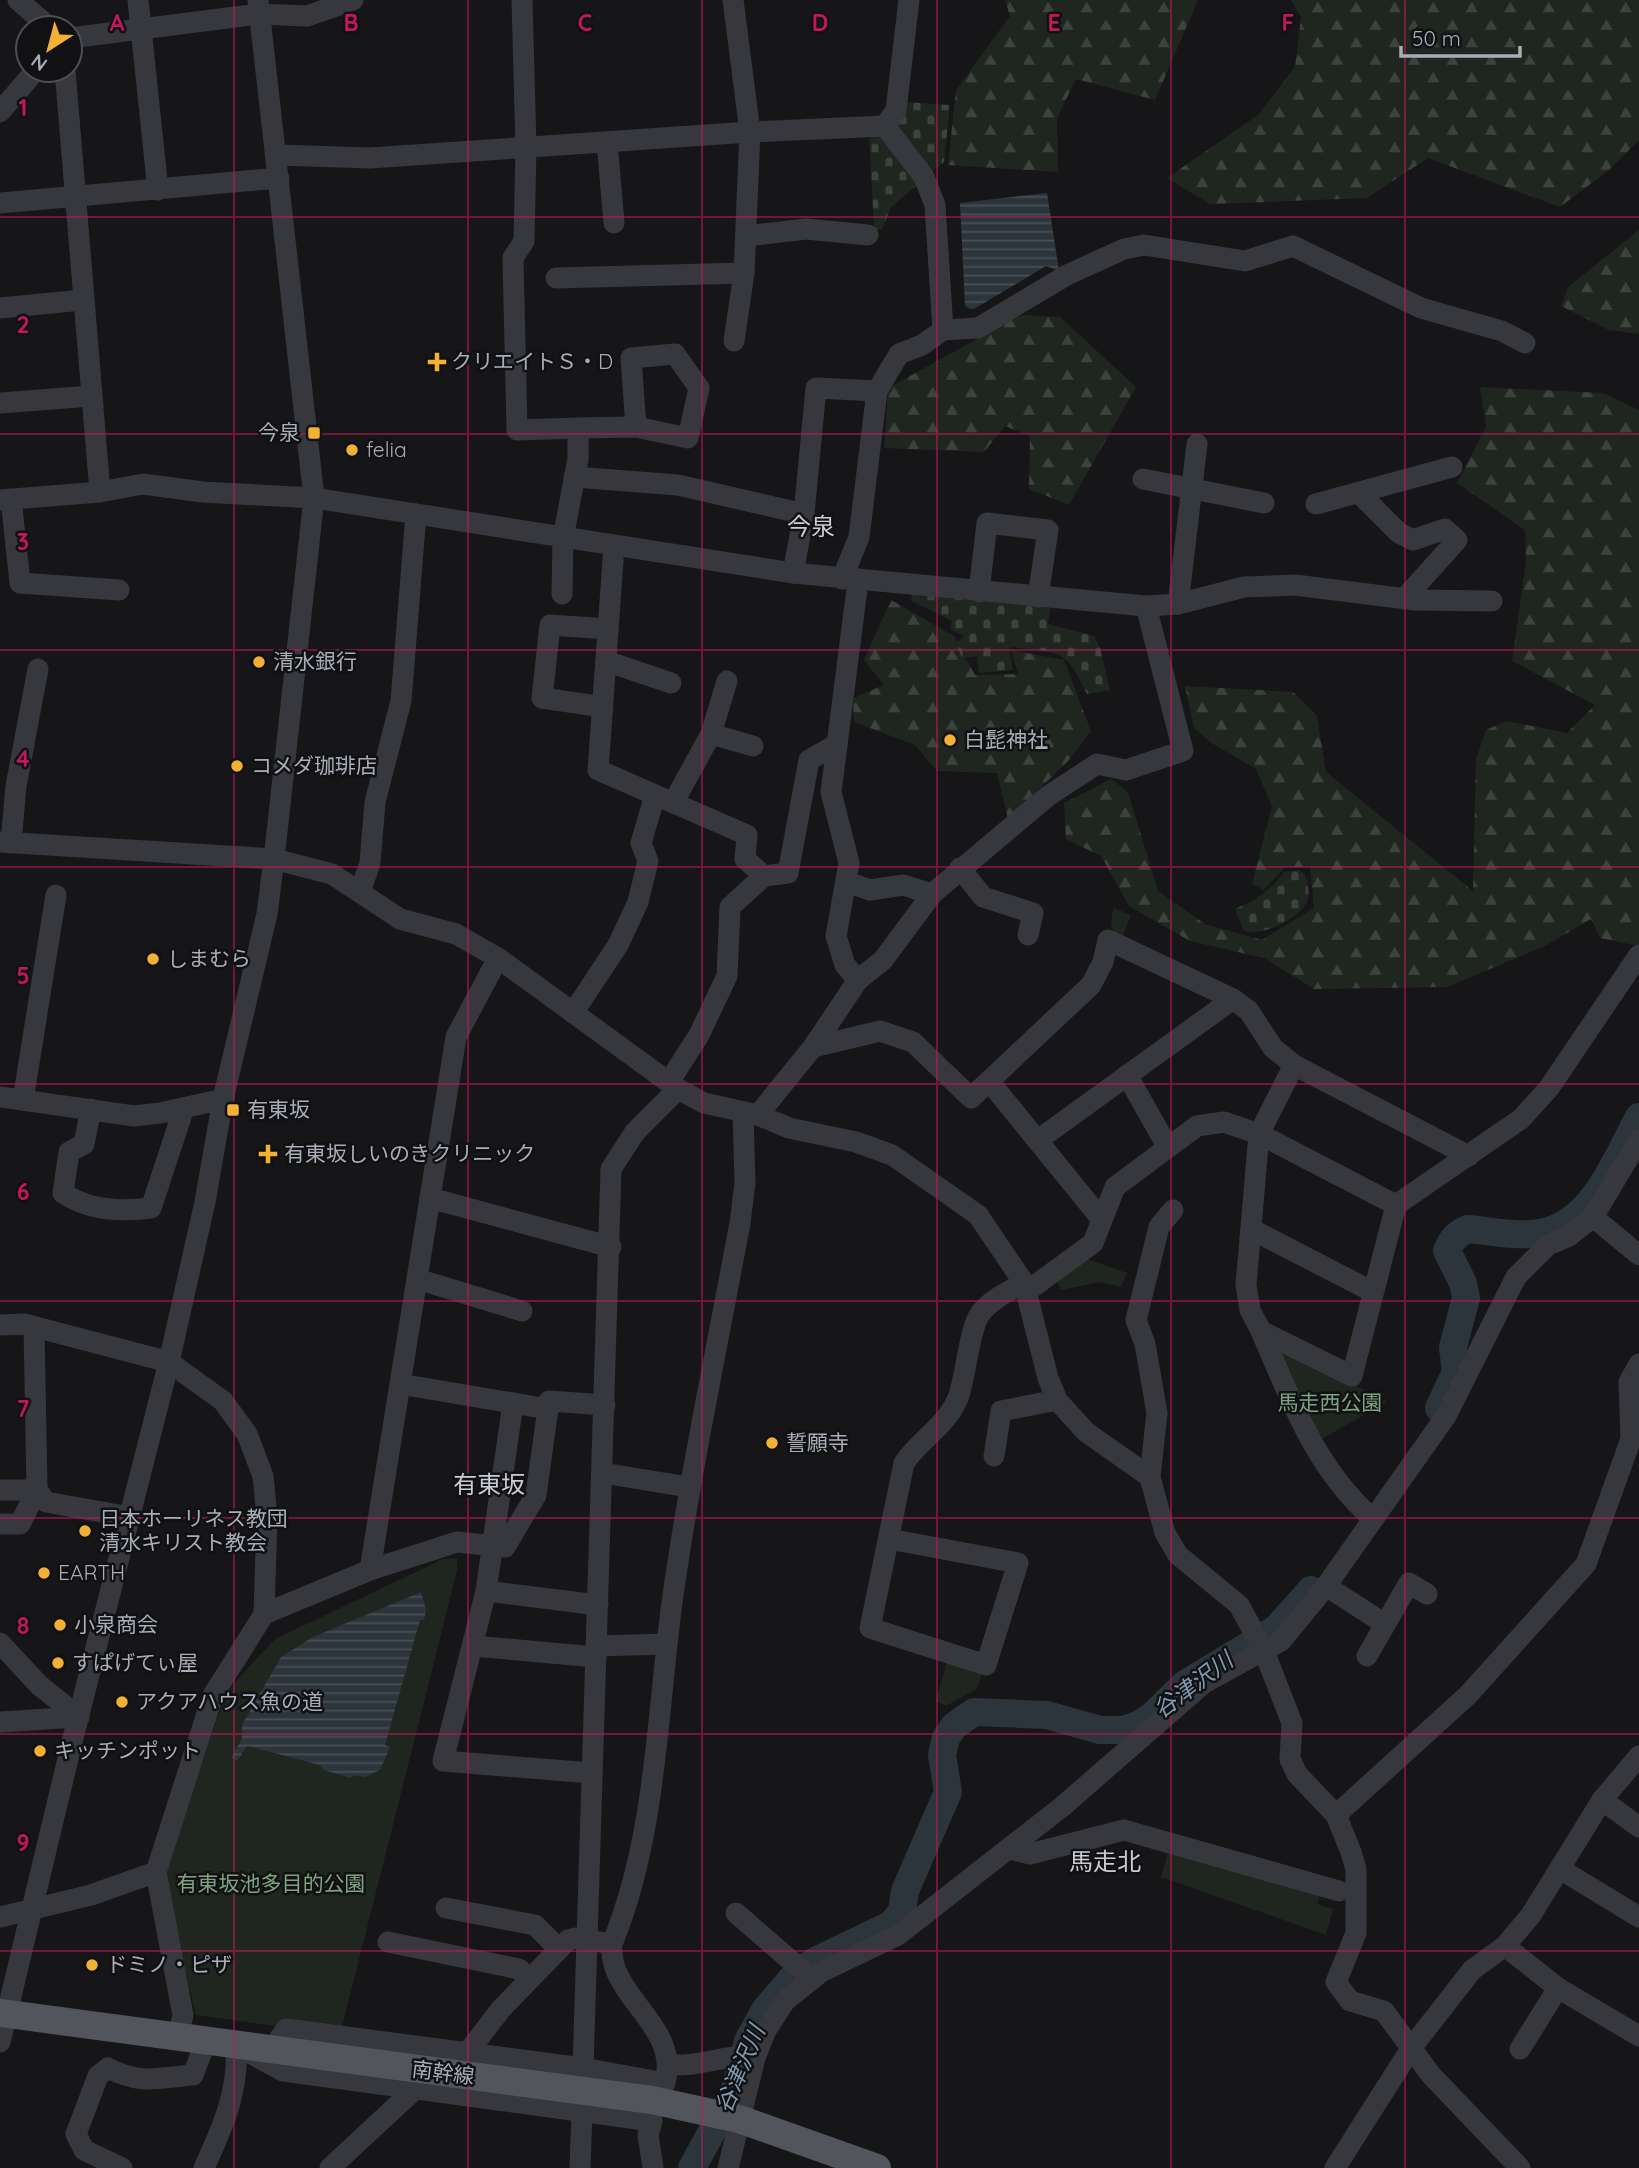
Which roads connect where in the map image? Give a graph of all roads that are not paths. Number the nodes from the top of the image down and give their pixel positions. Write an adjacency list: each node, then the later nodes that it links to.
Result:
1 (18, 0): 8 (street)
2 (138, 0): 9 (street)
3 (353, 0): 7 (street)
4 (522, 0): 17 (street)
5 (733, 0): 15 (street)
6 (909, 0): 14 (street)
7 (258, 7): 9 (street); 18 (street)
8 (34, 14)
9 (141, 29): 10 (street); 20 (street)
10 (84, 36)
11 (24, 84): 13 (street)
12 (66, 84): 21 (street)
13 (0, 112)
14 (885, 126): 15 (street); 30 (street)
15 (750, 132): 16 (street); 25 (street)
16 (607, 142): 17 (street); 23 (street)
17 (526, 148): 18 (street); 37 (street)
18 (277, 155): 19 (street)
19 (279, 178): 20 (street); 45 (street)
20 (158, 190): 21 (street)
21 (74, 198): 22 (street); 28 (street)
22 (0, 204)
23 (614, 223)
24 (869, 235): 25 (street)
25 (746, 236): 26 (street)
26 (744, 273): 27 (street); 31 (street)
27 (556, 278)
28 (82, 300): 29 (street); 34 (street)
29 (0, 307)
30 (943, 330): 32 (street); 33 (street)
31 (734, 341)
32 (1525, 343)
33 (877, 391): 50 (street); 54 (street)
34 (91, 396): 35 (street); 43 (street)
35 (0, 403)
36 (636, 427): 37 (street)
37 (578, 428): 40 (street)
38 (1197, 444): 42 (street)
39 (1452, 467): 44 (street)
40 (574, 477): 50 (street); 51 (street)
41 (1143, 479): 42 (street)
42 (1191, 489): 47 (street); 61 (street)
43 (100, 492): 45 (street); 46 (street)
44 (1359, 493): 48 (street); 59 (street)
45 (314, 498): 49 (street); 74 (street)
46 (6, 499): 55 (street)
47 (1264, 502)
48 (1316, 504)
49 (415, 514): 51 (street); 78 (street)
50 (804, 514): 53 (street)
51 (563, 538): 52 (street); 57 (street)
52 (614, 546): 53 (street); 63 (street)
53 (793, 573): 54 (street)
54 (850, 580): 56 (street); 70 (street)
55 (119, 590)
56 (979, 592): 58 (street); 58 (street)
57 (562, 594)
58 (1038, 597): 62 (street)
59 (1404, 598): 60 (street); 61 (street)
60 (1492, 601)
61 (1178, 604): 62 (street)
62 (1146, 606): 75 (street)
63 (608, 629): 64 (street); 68 (street)
64 (606, 661): 67 (street); 68 (street)
65 (38, 669): 73 (street)
66 (727, 681): 69 (street)
67 (671, 684)
68 (603, 707): 72 (street)
69 (711, 734): 71 (street); 72 (street)
70 (837, 744): 76 (street); 77 (street)
71 (753, 746)
72 (664, 799): 76 (street); 86 (street)
73 (6, 843): 74 (street)
74 (274, 859): 78 (street); 94 (street)
75 (960, 869): 79 (street); 81 (street)
76 (764, 876): 91 (street)
77 (847, 882): 79 (street); 84 (street)
78 (360, 892): 83 (street)
79 (932, 894): 84 (street)
80 (56, 895): 93 (street)
81 (1028, 935)
82 (1639, 955): 102 (street)
83 (498, 958): 86 (street); 103 (street)
84 (858, 979): 87 (street)
85 (1233, 999): 88 (street); 89 (street); 90 (street)
86 (573, 1013): 91 (street)
87 (813, 1047): 90 (street); 97 (street)
88 (1294, 1065): 98 (street); 102 (street)
89 (1127, 1075): 99 (street); 101 (street)
90 (989, 1081): 99 (street)
91 (673, 1085): 97 (street); 109 (street)
92 (0, 1097): 93 (street)
93 (23, 1100): 96 (street)
94 (223, 1100): 95 (street); 118 (street)
95 (184, 1108): 96 (street); 96 (street)
96 (90, 1109)
97 (750, 1114): 112 (street); 128 (street)
98 (1259, 1134): 101 (street); 104 (street); 108 (street)
99 (1038, 1140): 107 (street)
100 (1639, 1140): 106 (street)
101 (1167, 1146): 107 (street)
102 (1469, 1156): 104 (street)
103 (430, 1198): 109 (street); 111 (street)
104 (1396, 1205): 113 (street)
105 (1173, 1210): 127 (street)
106 (1593, 1217): 110 (street); 132 (street)
107 (1102, 1220): 112 (street)
108 (1251, 1229): 113 (street); 117 (street)
109 (611, 1247): 123 (street)
110 (1639, 1255)
111 (417, 1279): 114 (street); 120 (street)
112 (1025, 1288): 121 (street); 134 (street)
113 (1373, 1292): 117 (street)
114 (522, 1311)
115 (0, 1325): 116 (street)
116 (34, 1328): 118 (street); 130 (street)
117 (1261, 1331): 132 (street)
118 (169, 1362): 131 (street); 141 (street)
119 (1639, 1364): 154 (street)
120 (400, 1384): 122 (street); 136 (street)
121 (1057, 1400): 125 (street); 127 (street)
122 (513, 1403): 124 (street); 135 (street)
123 (605, 1405): 124 (street); 126 (street)
124 (548, 1409): 135 (street)
125 (994, 1456)
126 (603, 1473): 128 (street); 140 (street)
127 (1150, 1477): 147 (street)
128 (688, 1487): 144 (street)
129 (0, 1490): 130 (street)
130 (37, 1490): 131 (street); 133 (street)
131 (130, 1517): 149 (street)
132 (1373, 1519): 137 (street)
133 (0, 1524)
134 (889, 1539): 134 (street)
135 (492, 1547): 136 (street); 138 (street)
136 (370, 1570): 141 (street)
137 (1326, 1586): 142 (street); 147 (street)
138 (486, 1591): 140 (street); 145 (street)
139 (1427, 1594): 142 (street)
140 (598, 1605): 146 (street)
141 (264, 1614): 158 (street)
142 (1385, 1624): 148 (street)
143 (0, 1643): 149 (street)
144 (667, 1644): 146 (street); 167 (street)
145 (473, 1646): 146 (street); 152 (street)
146 (596, 1651): 152 (street)
147 (1264, 1651): 154 (street); 156 (street)
148 (1367, 1656)
149 (79, 1717): 150 (street); 161 (street)
150 (0, 1722)
151 (1639, 1756): 153 (street)
152 (592, 1773): 165 (street)
153 (1602, 1800): 155 (street); 157 (street)
154 (1336, 1815): 179 (street)
155 (1639, 1827)
156 (1010, 1849): 159 (street); 171 (street)
157 (1560, 1869): 163 (street); 168 (street)
158 (156, 1872): 161 (street); 175 (street)
159 (1339, 1891)
160 (446, 1908): 169 (street)
161 (30, 1910): 164 (street); 173 (street)
162 (736, 1913): 171 (street)
163 (1639, 1916)
164 (0, 1917)
165 (588, 1940): 167 (street); 169 (street); 185 (street)
166 (388, 1942): 170 (street)
167 (612, 1944): 184 (street)
168 (1505, 1947): 172 (street); 179 (street)
169 (558, 1948): 170 (street)
170 (529, 1978): 182 (street)
171 (812, 1979): 183 (street)
172 (1558, 1987): 174 (street); 180 (street)
173 (4, 2013): 175 (main road, 南幹線); 177 (street)
174 (1636, 2029)
175 (178, 2037): 176 (main road, 南幹線)
176 (206, 2041): 178 (main road, 南幹線); 189 (street)
177 (0, 2042)
178 (236, 2045): 181 (main road, 南幹線); 186 (street); 190 (street)
179 (1412, 2047): 196 (street); 197 (street)
180 (1520, 2049)
181 (271, 2051): 182 (street); 188 (main road, 南幹線)
182 (468, 2052): 185 (street)
183 (755, 2058): 184 (street); 188 (street)
184 (669, 2064): 185 (street)
185 (583, 2068)
186 (414, 2090): 187 (street); 191 (street)
187 (582, 2111): 192 (street); 193 (street)
188 (739, 2119): 194 (street); 195 (main road, 南幹線)
189 (116, 2167)
190 (204, 2168)
191 (330, 2168)
192 (580, 2168)
193 (653, 2168)
194 (728, 2168)
195 (877, 2168)
196 (1335, 2168)
197 (1520, 2168)

